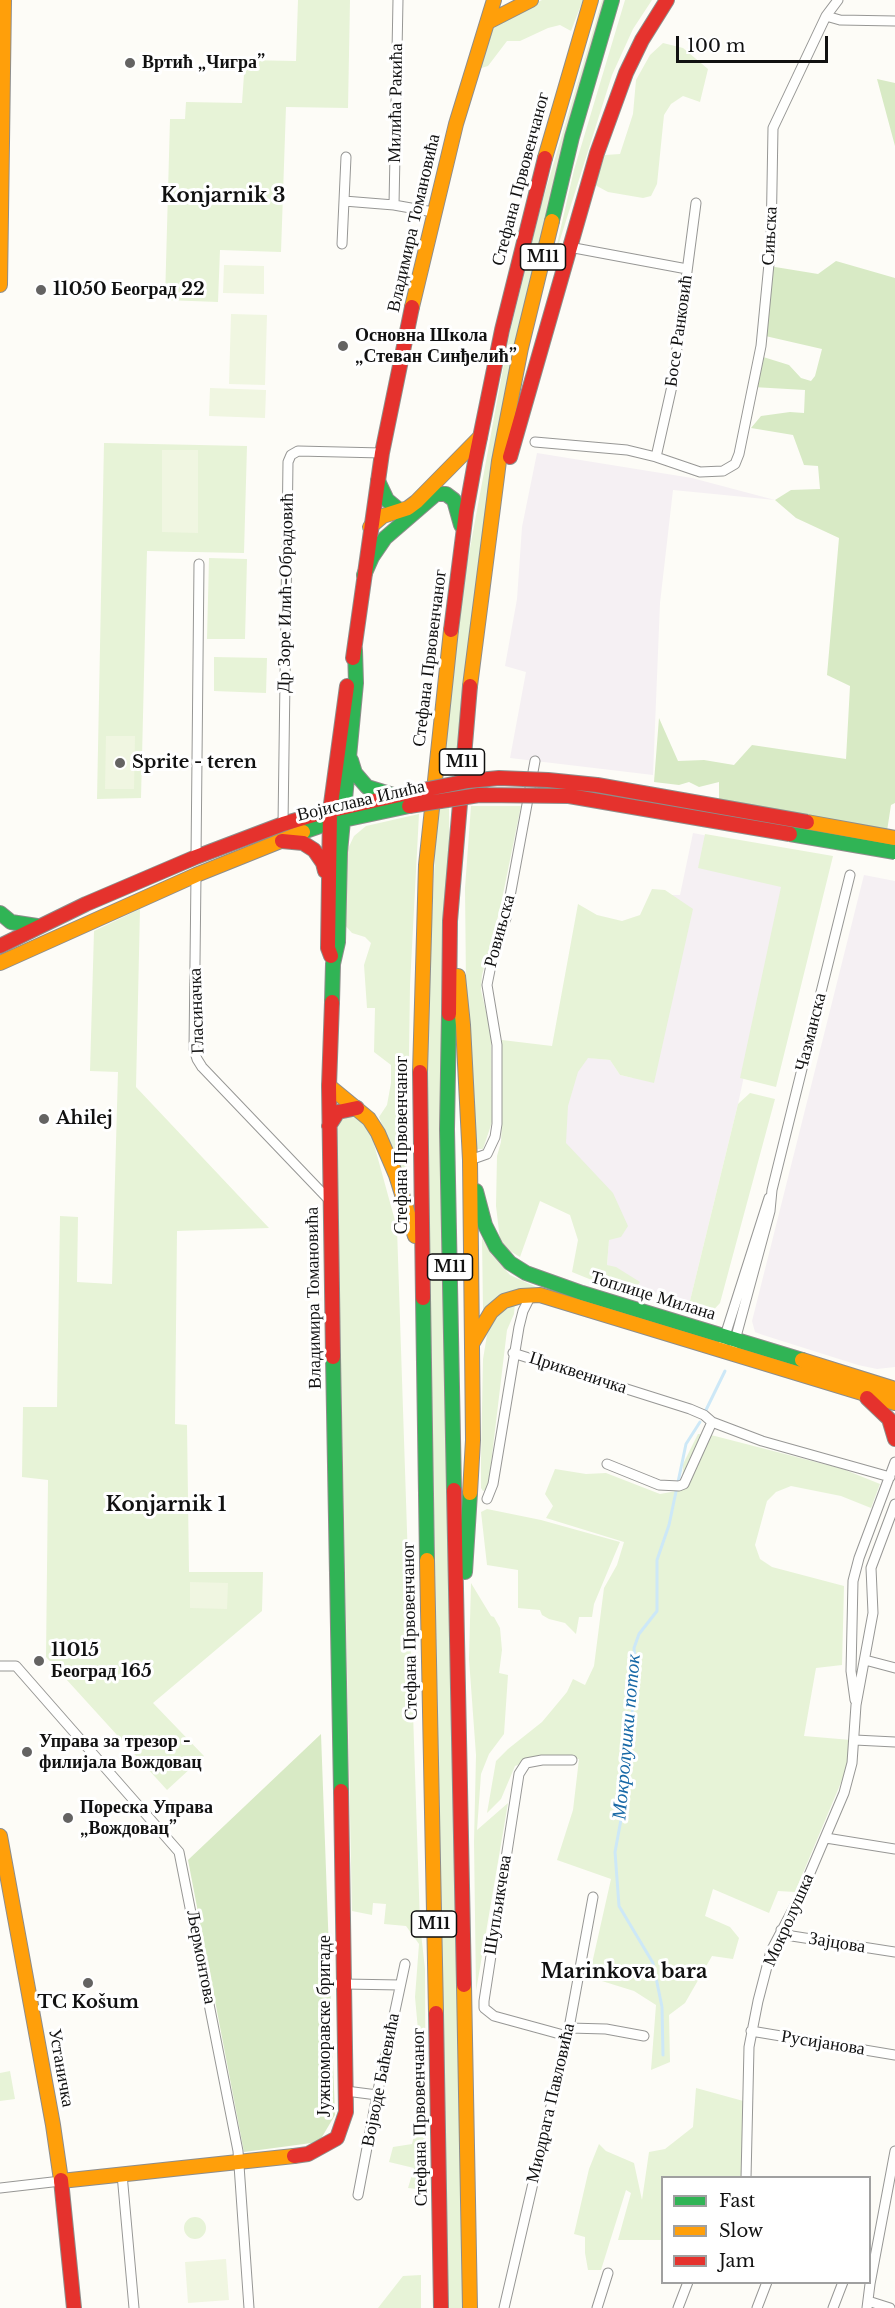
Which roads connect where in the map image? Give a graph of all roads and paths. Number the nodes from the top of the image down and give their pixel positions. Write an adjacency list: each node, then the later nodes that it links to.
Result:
1 (4, 0): 21 (main road)
2 (398, 0): 16 (street, Милића Ракића)
3 (494, 0): 12 (main road, Владимира Томановића)
4 (505, 0): 9 (main road)
5 (591, 0): 22 (main road, Стефана Првовенчаног / M11)
6 (612, 0): 28 (main road, M11)
7 (667, 0): 19 (main road)
8 (838, 0): 10 (street, Сињска)
9 (525, 3): 12 (main road)
10 (826, 16): 11 (street); 25 (street, Сињска)
11 (895, 21)
12 (488, 22): 17 (main road, Владимира Томановића)
13 (346, 158): 14 (street)
14 (344, 201): 16 (street); 18 (street)
15 (696, 203): 20 (street, Босе Ранковић)
16 (394, 205): 17 (street)
17 (433, 212): 24 (main road, Владимира Томановића)
18 (342, 244)
19 (569, 247): 20 (street); 28 (main road)
20 (687, 269): 25 (street, Босе Ранковић)
21 (0, 285)
22 (481, 436): 27 (main road); 30 (main road, Стефана Првовенчаног / M11)
23 (536, 442): 25 (street)
24 (382, 453): 26 (main road, Владимира Томановића); 39 (street, Др Зоре Илић-Обрадовић)
25 (656, 457)
26 (378, 481): 27 (main road); 29 (main road, Владимира Томановића)
27 (399, 510): 29 (main road)
28 (489, 518): 48 (main road, M11)
29 (370, 527): 32 (main road, Владимира Томановића)
30 (463, 537): 32 (main road); 58 (main road, Стефана Првовенчаног / M11)
31 (199, 564): 43 (street)
32 (364, 575): 33 (main road, Владимира Томановића)
33 (355, 650): 34 (main road, Владимира Томановића); 38 (main road, Владимира Томановића)
34 (349, 755): 36 (main road); 37 (main road, Владимира Томановића)
35 (535, 761): 56 (street, Ровињска)
36 (404, 798): 37 (main road, Војислава Илића); 40 (main road, Војислава Илића, bridge); 42 (main road, Војислава Илића, bridge)
37 (344, 813): 38 (main road, Војислава Илића); 52 (main road, Владимира Томановића)
38 (330, 817): 39 (main road, Војислава Илића); 41 (main road, Војислава Илића); 46 (main road, Владимира Томановића)
39 (284, 824): 43 (main road, Војислава Илића)
40 (895, 838)
41 (277, 841): 44 (main road, Војислава Илића); 46 (main road)
42 (895, 852)
43 (196, 857): 49 (main road, Војислава Илића)
44 (196, 874): 51 (main road, Војислава Илића); 57 (street, Гласиначка)
45 (850, 875): 62 (street, Чазманска)
46 (328, 882): 52 (main road, Владимира Томановића)
47 (0, 913): 49 (main road)
48 (450, 921): 56 (main road); 76 (main road, M11)
49 (37, 926): 50 (main road, Војислава Илића)
50 (0, 946)
51 (0, 963)
52 (333, 964): 53 (main road, Владимира Томановића)
53 (329, 1086): 54 (main road); 55 (main road, Владимира Томановића)
54 (357, 1108): 55 (main road); 58 (main road)
55 (329, 1125): 57 (main road, Владимира Томановића)
56 (470, 1161): 60 (main road, Топлице Милана); 61 (main road)
57 (331, 1202): 77 (main road, Владимира Томановића)
58 (421, 1260): 117 (main road, Стефана Првовенчаног / M11)
59 (531, 1295): 60 (main road, Топлице Милана); 61 (main road, Топлице Милана); 63 (street)
60 (580, 1300): 62 (main road, Топлице Милана)
61 (472, 1344): 76 (main road)
62 (728, 1345): 65 (main road, Топлице Милана); 67 (main road, Топлице Милана)
63 (513, 1353): 69 (street, Цриквеничка); 74 (street, Цриквеничка)
64 (895, 1380): 65 (main road)
65 (875, 1383): 66 (main road, Топлице Милана)
66 (895, 1389)
67 (863, 1394): 68 (main road, Топлице Милана); 70 (main road)
68 (895, 1403)
69 (712, 1422): 72 (street); 73 (street, Цриквеничка)
70 (895, 1439)
71 (895, 1462): 73 (street, Мокролушка)
72 (607, 1464)
73 (890, 1477): 81 (street, Мокролушка)
74 (487, 1498)
75 (895, 1504): 78 (street, Мокролушка)
76 (457, 1614): 118 (main road, M11)
77 (338, 1632): 92 (main road, Јужноморавске бригаде)
78 (865, 1660): 80 (street); 81 (street, Мокролушка)
79 (0, 1666): 101 (street, Љермонтова)
80 (895, 1668)
81 (856, 1705): 82 (street, Мокролушка)
82 (855, 1740): 83 (street); 86 (street, Мокролушка)
83 (895, 1742)
84 (572, 1760): 95 (street, Шупљикчева)
85 (0, 1836): 104 (main road, Устаничка)
86 (826, 1838): 87 (street); 89 (street, Мокролушка)
87 (895, 1849)
88 (593, 1897): 95 (street, Миодрага Павловића)
89 (781, 1930): 90 (street, Зајцова); 94 (street, Мокролушка)
90 (895, 1952)
91 (405, 1964): 93 (street, Војводе Баћевића)
92 (344, 1984): 93 (street); 98 (main road, Јужноморавске бригаде)
93 (400, 1985): 99 (street, Војводе Баћевића)
94 (751, 2031): 97 (street, Русијанова); 103 (street, Мокролушка)
95 (568, 2032): 96 (street); 119 (street, Миодрага Павловића)
96 (644, 2036)
97 (895, 2055)
98 (346, 2091): 99 (street); 101 (main road, Јужноморавске бригаде)
99 (377, 2095): 106 (street, Војводе Баћевића)
100 (895, 2151): 108 (street)
101 (239, 2162): 102 (main road, Јужноморавске бригаде); 116 (street, Љермонтова)
102 (122, 2174): 104 (main road, Јужноморавске бригаде); 115 (street)
103 (746, 2176)
104 (61, 2181): 105 (street); 114 (main road, Устаничка)
105 (0, 2188)
106 (358, 2195)
107 (608, 2273): 120 (street)
108 (871, 2279)
109 (688, 2284): 121 (street)
110 (767, 2284): 122 (street)
111 (843, 2284): 123 (street)
112 (870, 2284): 113 (street)
113 (868, 2305): 124 (street)
114 (74, 2308)
115 (134, 2308)
116 (249, 2308)
117 (441, 2308)
118 (470, 2308)
119 (504, 2308)
120 (597, 2308)
121 (678, 2308)
122 (757, 2308)
123 (833, 2308)
124 (890, 2308)

